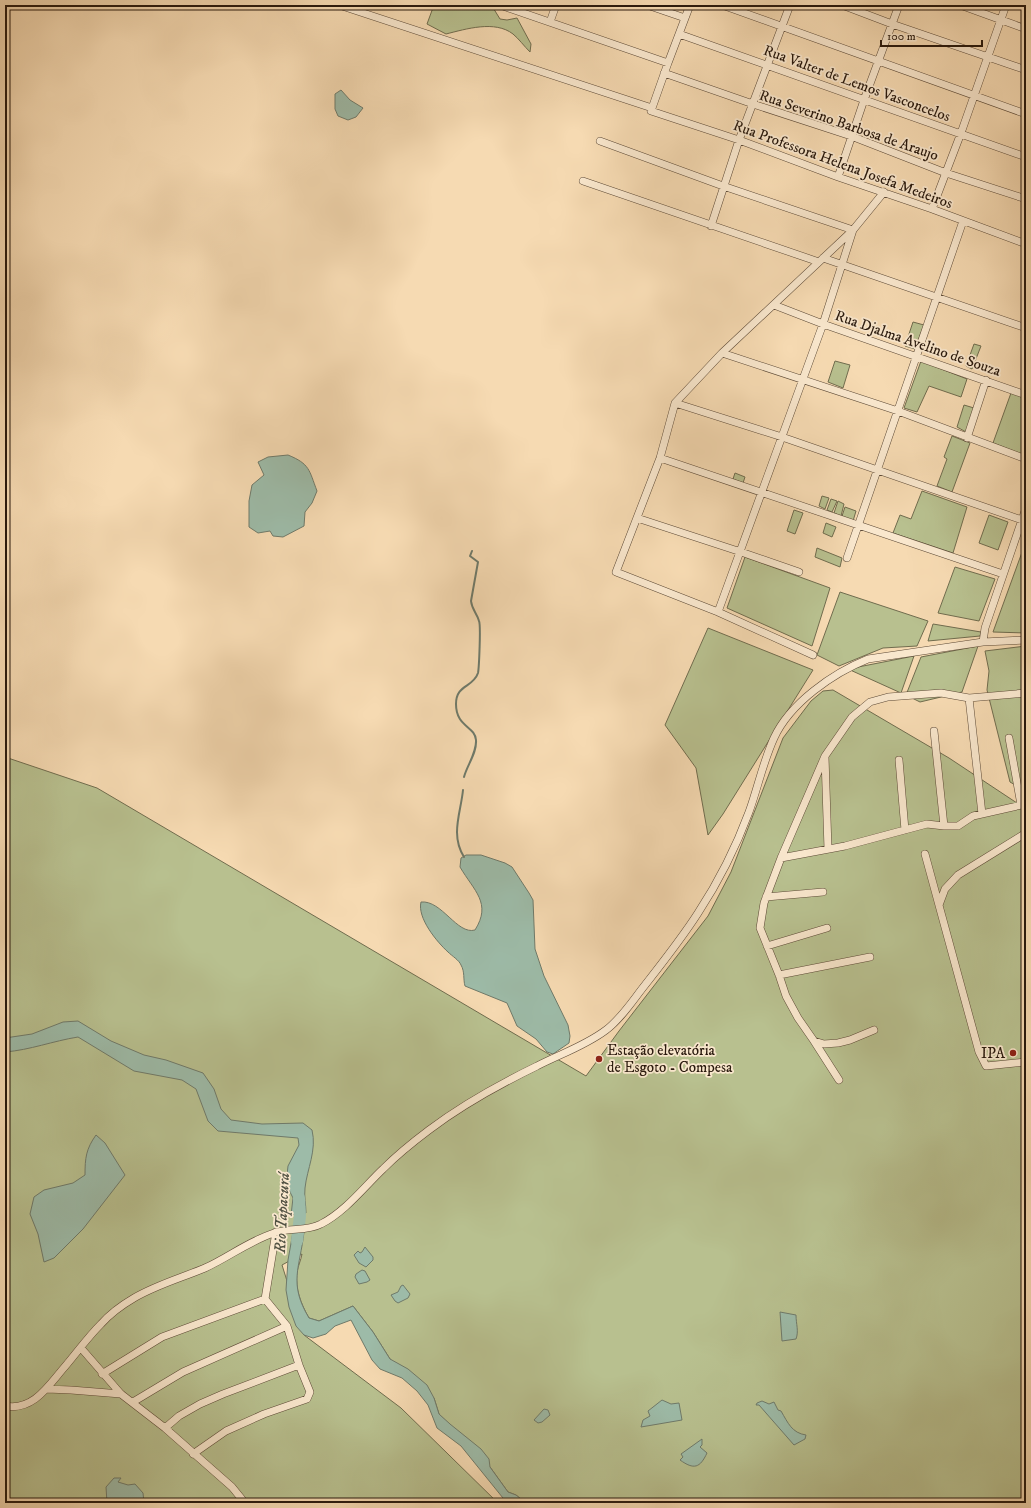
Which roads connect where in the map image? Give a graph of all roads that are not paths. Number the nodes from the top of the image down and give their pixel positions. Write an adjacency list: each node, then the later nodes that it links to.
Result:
1 (340, 5): 28 (street, Rua Professora Helena Josefa Medeiros)
2 (500, 5): 14 (street)
3 (556, 5): 14 (street)
4 (647, 5): 12 (street)
5 (690, 5): 12 (street)
6 (722, 5): 16 (street)
7 (790, 5): 16 (street)
8 (842, 5): 15 (street)
9 (899, 5): 15 (street)
10 (960, 5): 13 (street)
11 (1006, 5): 13 (street)
12 (685, 18): 18 (street)
13 (1001, 20): 17 (street); 19 (street)
14 (550, 22): 21 (street)
15 (892, 24): 19 (street); 20 (street)
16 (782, 26): 20 (street); 22 (street)
17 (1026, 29)
18 (679, 34): 21 (street); 22 (street, Rua Valter de Lemos Vasconcelos)
19 (988, 57): 23 (street); 25 (street)
20 (878, 62): 25 (street); 26 (street)
21 (668, 63): 24 (street)
22 (767, 64): 26 (street, Rua Valter de Lemos Vasconcelos); 27 (street)
23 (1026, 70)
24 (664, 73): 27 (street, Rua Severino Barbosa de Araujo); 28 (street)
25 (974, 95): 29 (street); 30 (street)
26 (864, 100): 30 (street, Rua Valter de Lemos Vasconcelos); 31 (street)
27 (752, 104): 31 (street, Rua Severino Barbosa de Araujo); 32 (street)
28 (652, 109): 32 (street, Rua Professora Helena Josefa Medeiros)
29 (1026, 114)
30 (961, 133): 34 (street, Rua Valter de Lemos Vasconcelos); 35 (street)
31 (851, 136): 35 (street, Rua Severino Barbosa de Araujo); 36 (street)
32 (739, 140): 36 (street, Rua Professora Helena Josefa Medeiros); 38 (street)
33 (600, 141): 38 (street)
34 (1026, 157)
35 (946, 173): 40 (street, Rua Severino Barbosa de Araujo); 41 (street)
36 (838, 177): 39 (street, Rua Professora Helena Josefa Medeiros)
37 (583, 181): 43 (street)
38 (724, 186): 43 (street); 44 (street)
39 (884, 192): 41 (street, Rua Professora Helena Josefa Medeiros); 44 (street)
40 (1026, 199)
41 (932, 209): 42 (street, Rua Professora Helena Josefa Medeiros)
42 (964, 221): 45 (street, Rua Professora Helena Josefa Medeiros); 48 (street)
43 (711, 226): 46 (street)
44 (853, 230): 46 (street); 47 (street)
45 (1026, 244)
46 (821, 260): 47 (street); 49 (street)
47 (842, 265): 48 (street); 50 (street)
48 (938, 297): 51 (street); 53 (street)
49 (774, 305): 50 (street, Rua Djalma Avelino de Souza); 52 (street)
50 (823, 324): 53 (street, Rua Djalma Avelino de Souza); 54 (street)
51 (1026, 328)
52 (722, 353): 54 (street); 57 (street)
53 (918, 356): 55 (street, Rua Djalma Avelino de Souza); 58 (street)
54 (803, 380): 58 (street); 59 (street)
55 (986, 380): 56 (street, Rua Djalma Avelino de Souza); 60 (street)
56 (1026, 395)
57 (675, 403): 59 (street); 61 (street)
58 (898, 411): 60 (street); 63 (street)
59 (782, 437): 63 (street); 64 (street)
60 (967, 438): 62 (street)
61 (660, 458): 64 (street); 66 (street)
62 (1026, 459)
63 (877, 470): 67 (street); 68 (street)
64 (762, 492): 68 (street); 69 (street)
65 (1026, 508): 67 (street)
66 (637, 518): 69 (street); 73 (street)
67 (1022, 520): 72 (street)
68 (858, 526): 70 (street); 72 (street)
69 (741, 552): 71 (street); 73 (street)
70 (847, 558)
71 (799, 572)
72 (1003, 574): 75 (street)
73 (718, 612): 76 (street)
74 (1026, 640): 75 (street)
75 (983, 642): 102 (street)
76 (813, 655)
77 (1026, 693): 78 (street)
78 (969, 698): 81 (street); 84 (street)
79 (934, 731): 85 (street)
80 (1009, 738): 83 (street)
81 (825, 756): 88 (street); 90 (street)
82 (899, 760): 86 (street)
83 (1023, 805): 84 (street)
84 (982, 814): 85 (street)
85 (944, 826): 86 (street)
86 (905, 830): 88 (street)
87 (1026, 832): 93 (street)
88 (828, 849): 90 (street)
89 (925, 854): 93 (street)
90 (781, 858): 92 (street)
91 (823, 892): 92 (street)
92 (766, 897): 95 (street)
93 (938, 905): 100 (street)
94 (827, 928): 95 (street)
95 (767, 946): 97 (street)
96 (870, 957): 97 (street)
97 (779, 975): 99 (street)
98 (874, 1030): 99 (street)
99 (814, 1041): 101 (street)
100 (1026, 1062)
101 (839, 1080)
102 (276, 1232): 103 (street); 105 (street)
103 (265, 1299): 104 (street); 107 (street)
104 (286, 1326): 106 (street); 110 (street)
105 (81, 1348): 107 (street); 108 (street)
106 (299, 1365): 112 (street); 113 (street)
107 (102, 1374): 109 (street)
108 (47, 1389): 109 (street); 111 (street)
109 (121, 1394): 110 (street)
110 (133, 1402): 112 (street)
111 (5, 1406)
112 (165, 1428): 113 (street)
113 (193, 1454): 114 (street)
114 (245, 1503)

